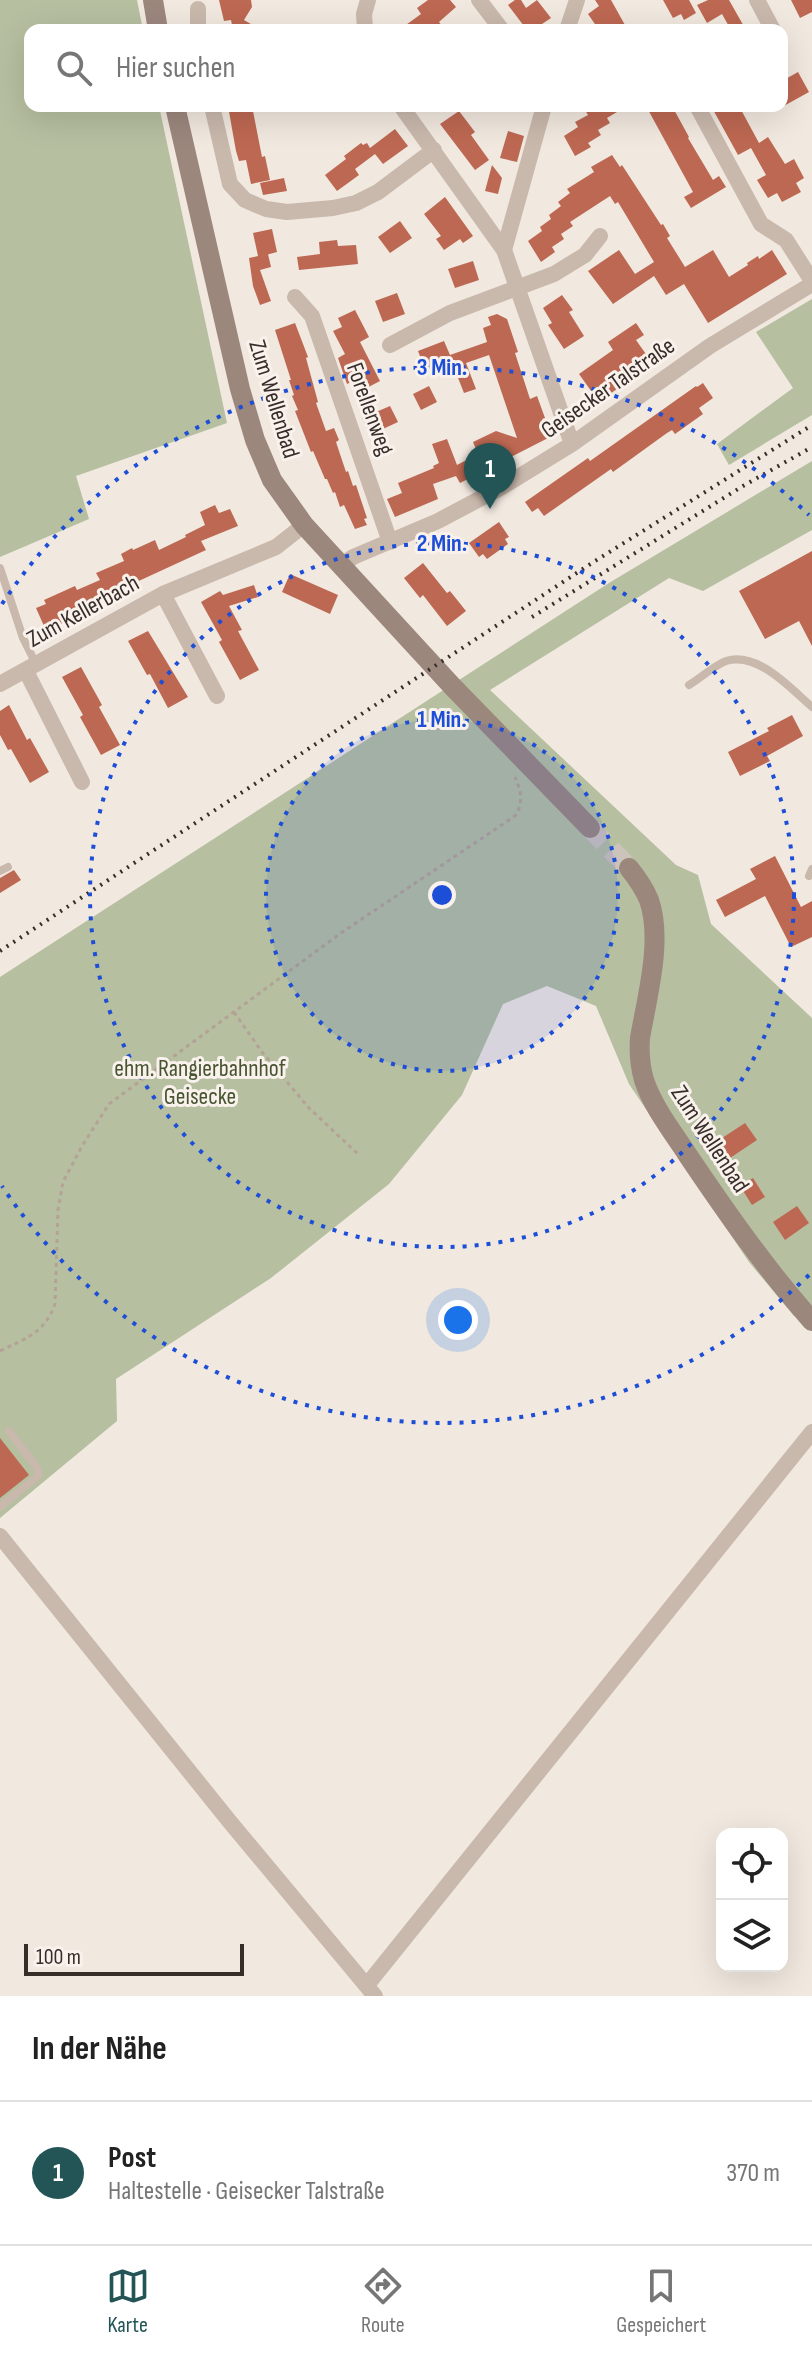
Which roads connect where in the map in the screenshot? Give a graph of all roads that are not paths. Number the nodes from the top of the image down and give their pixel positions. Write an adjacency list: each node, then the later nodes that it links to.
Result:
1 (153, 0): 7 (main road)
2 (368, 0): 9 (street)
3 (479, 0): 10 (street)
4 (577, 0): 11 (street)
5 (757, 0): 12 (street)
6 (198, 9): 8 (street)
7 (157, 24)
8 (198, 24)
9 (365, 24)
10 (497, 24)
11 (569, 24)
12 (770, 24)
13 (176, 112): 26 (main road, Zum Wellenbad)
14 (213, 112): 18 (street)
15 (406, 112): 18 (street)
16 (542, 112): 20 (street)
17 (700, 112): 21 (street)
18 (434, 150): 20 (street)
19 (600, 236): 22 (street)
20 (504, 250): 22 (street)
21 (812, 283): 25 (street, Geisecker Talstraße)
22 (516, 287): 24 (street); 25 (street)
23 (295, 297): 27 (street, Forellenweg)
24 (390, 345)
25 (572, 444): 27 (street, Geisecker Talstraße)
26 (304, 525): 28 (main road, Zum Wellenbad); 30 (street, Zum Kellerbach)
27 (390, 542): 28 (street, Geisecker Talstraße)
28 (342, 565): 37 (main road, Zum Wellenbad)
29 (0, 568): 31 (lane)
30 (163, 594): 31 (street, Zum Kellerbach); 34 (street, Zum Kellerbach)
31 (31, 668): 32 (street, Zum Kellerbach); 36 (street, Zum Kellerbach)
32 (0, 684)
33 (689, 685): 35 (lane)
34 (217, 696)
35 (812, 707)
36 (82, 782)
37 (590, 828)
38 (629, 868): 39 (main road, Zum Wellenbad)
39 (812, 1321)
40 (9, 1431): 42 (lane)
41 (812, 1432): 44 (street)
42 (0, 1507)
43 (0, 1536): 44 (street)
44 (371, 1991)

